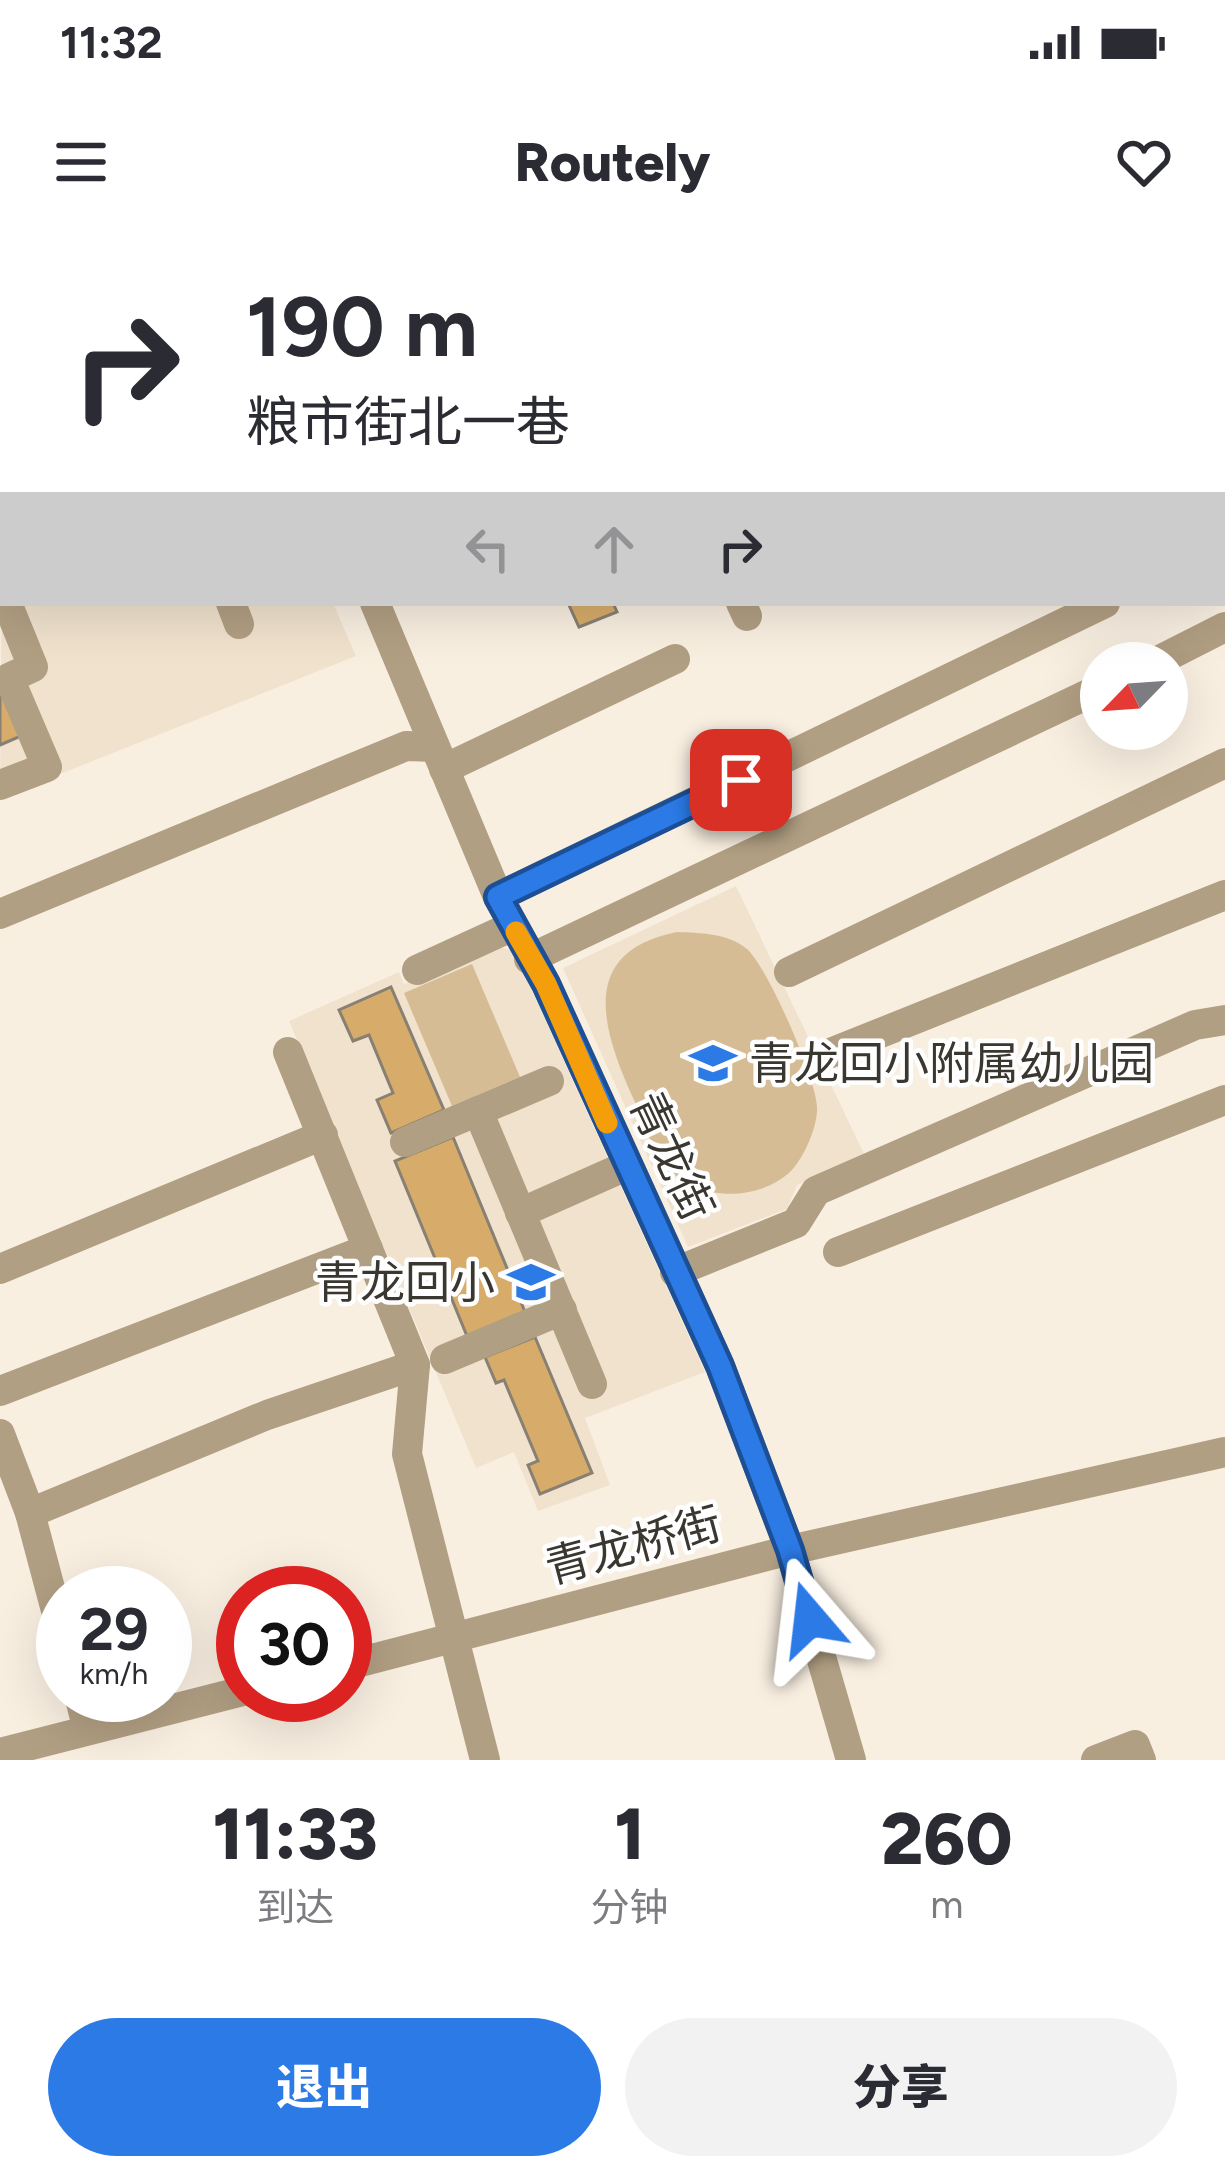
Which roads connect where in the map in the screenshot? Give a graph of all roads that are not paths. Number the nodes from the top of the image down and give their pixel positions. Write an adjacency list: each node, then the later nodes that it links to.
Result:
1 (8, 606): 10 (street)
2 (376, 606): 8 (street, 青龙街)
3 (1099, 606): 12 (street)
4 (1225, 627): 5 (street)
5 (1188, 646)
6 (675, 659): 8 (street)
7 (1080, 698): 15 (street)
8 (440, 758): 12 (street, 青龙街); 13 (street)
9 (1225, 763): 17 (street)
10 (0, 785)
11 (1225, 896): 20 (street)
12 (498, 897): 14 (street, 青龙街)
13 (0, 914)
14 (512, 926): 15 (street, 青龙街); 16 (street)
15 (529, 958): 26 (street, 青龙街)
16 (417, 970)
17 (789, 972)
18 (1225, 1020): 31 (street)
19 (288, 1052): 24 (street)
20 (824, 1056)
21 (549, 1081): 23 (street)
22 (1225, 1100): 29 (street)
23 (478, 1111): 25 (street); 27 (street)
24 (322, 1136): 28 (street); 30 (street)
25 (405, 1142)
26 (626, 1166): 27 (street); 31 (street, 青龙街)
27 (520, 1213): 32 (street)
28 (368, 1249): 33 (street); 35 (street)
29 (838, 1252)
30 (0, 1268)
31 (675, 1272): 40 (street, 青龙街)
32 (562, 1310): 33 (street); 34 (street)
33 (430, 1362): 39 (street); 42 (street)
34 (592, 1384)
35 (0, 1391)
36 (0, 1434): 38 (street)
37 (1225, 1452): 40 (street, 青龙桥街)
38 (7, 1476): 39 (street)
39 (30, 1513): 41 (street)
40 (790, 1550): 42 (street, 青龙桥街); 49 (street, 青龙街)
41 (44, 1566)
42 (454, 1638): 43 (street, 青龙桥街); 48 (street)
43 (372, 1659)
44 (216, 1698): 46 (street)
45 (86, 1722): 46 (street)
46 (88, 1730): 47 (street)
47 (0, 1753)
48 (484, 1760)
49 (851, 1760)
50 (1096, 1760): 51 (street)
51 (1142, 1760)

